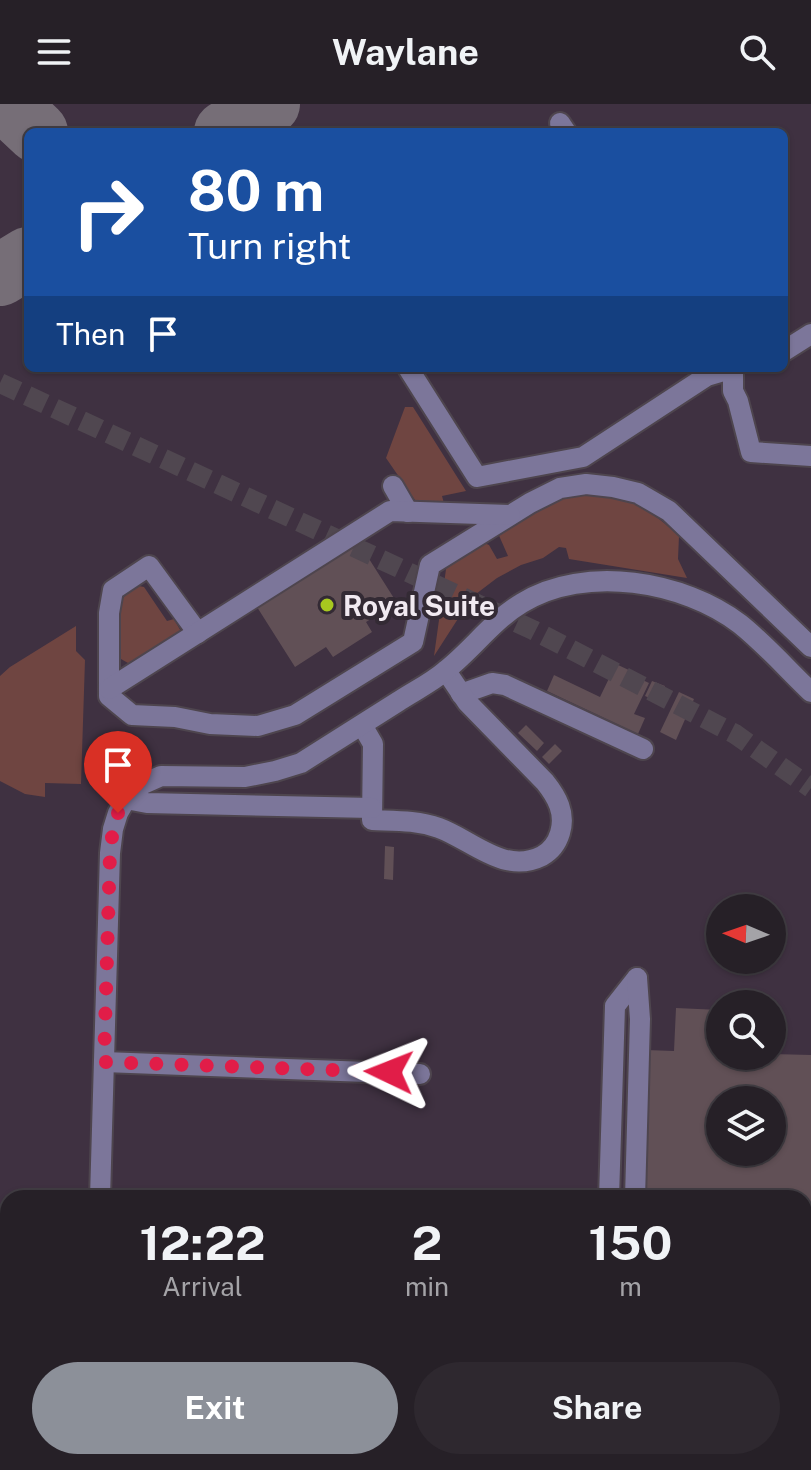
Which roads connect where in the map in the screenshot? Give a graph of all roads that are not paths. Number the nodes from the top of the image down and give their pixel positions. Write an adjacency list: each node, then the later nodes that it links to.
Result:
1 (811, 334): 2 (lane)
2 (788, 348)
3 (411, 372): 4 (lane)
4 (717, 372)
5 (726, 372): 6 (lane)
6 (811, 456)
7 (393, 486): 8 (lane)
8 (408, 512): 9 (lane); 10 (lane)
9 (510, 515): 11 (lane); 13 (lane)
10 (198, 633): 13 (lane); 13 (lane)
11 (811, 647)
12 (446, 671): 14 (lane); 15 (lane); 16 (lane)
13 (109, 689)
14 (811, 692)
15 (461, 694): 17 (lane); 19 (lane)
16 (362, 725): 18 (lane); 19 (lane)
17 (643, 749)
18 (126, 799): 19 (lane); 20 (lane)
19 (372, 808)
20 (104, 1062): 21 (lane); 22 (lane)
21 (420, 1074)
22 (100, 1190)
23 (609, 1190): 24 (lane)
24 (635, 1190)

